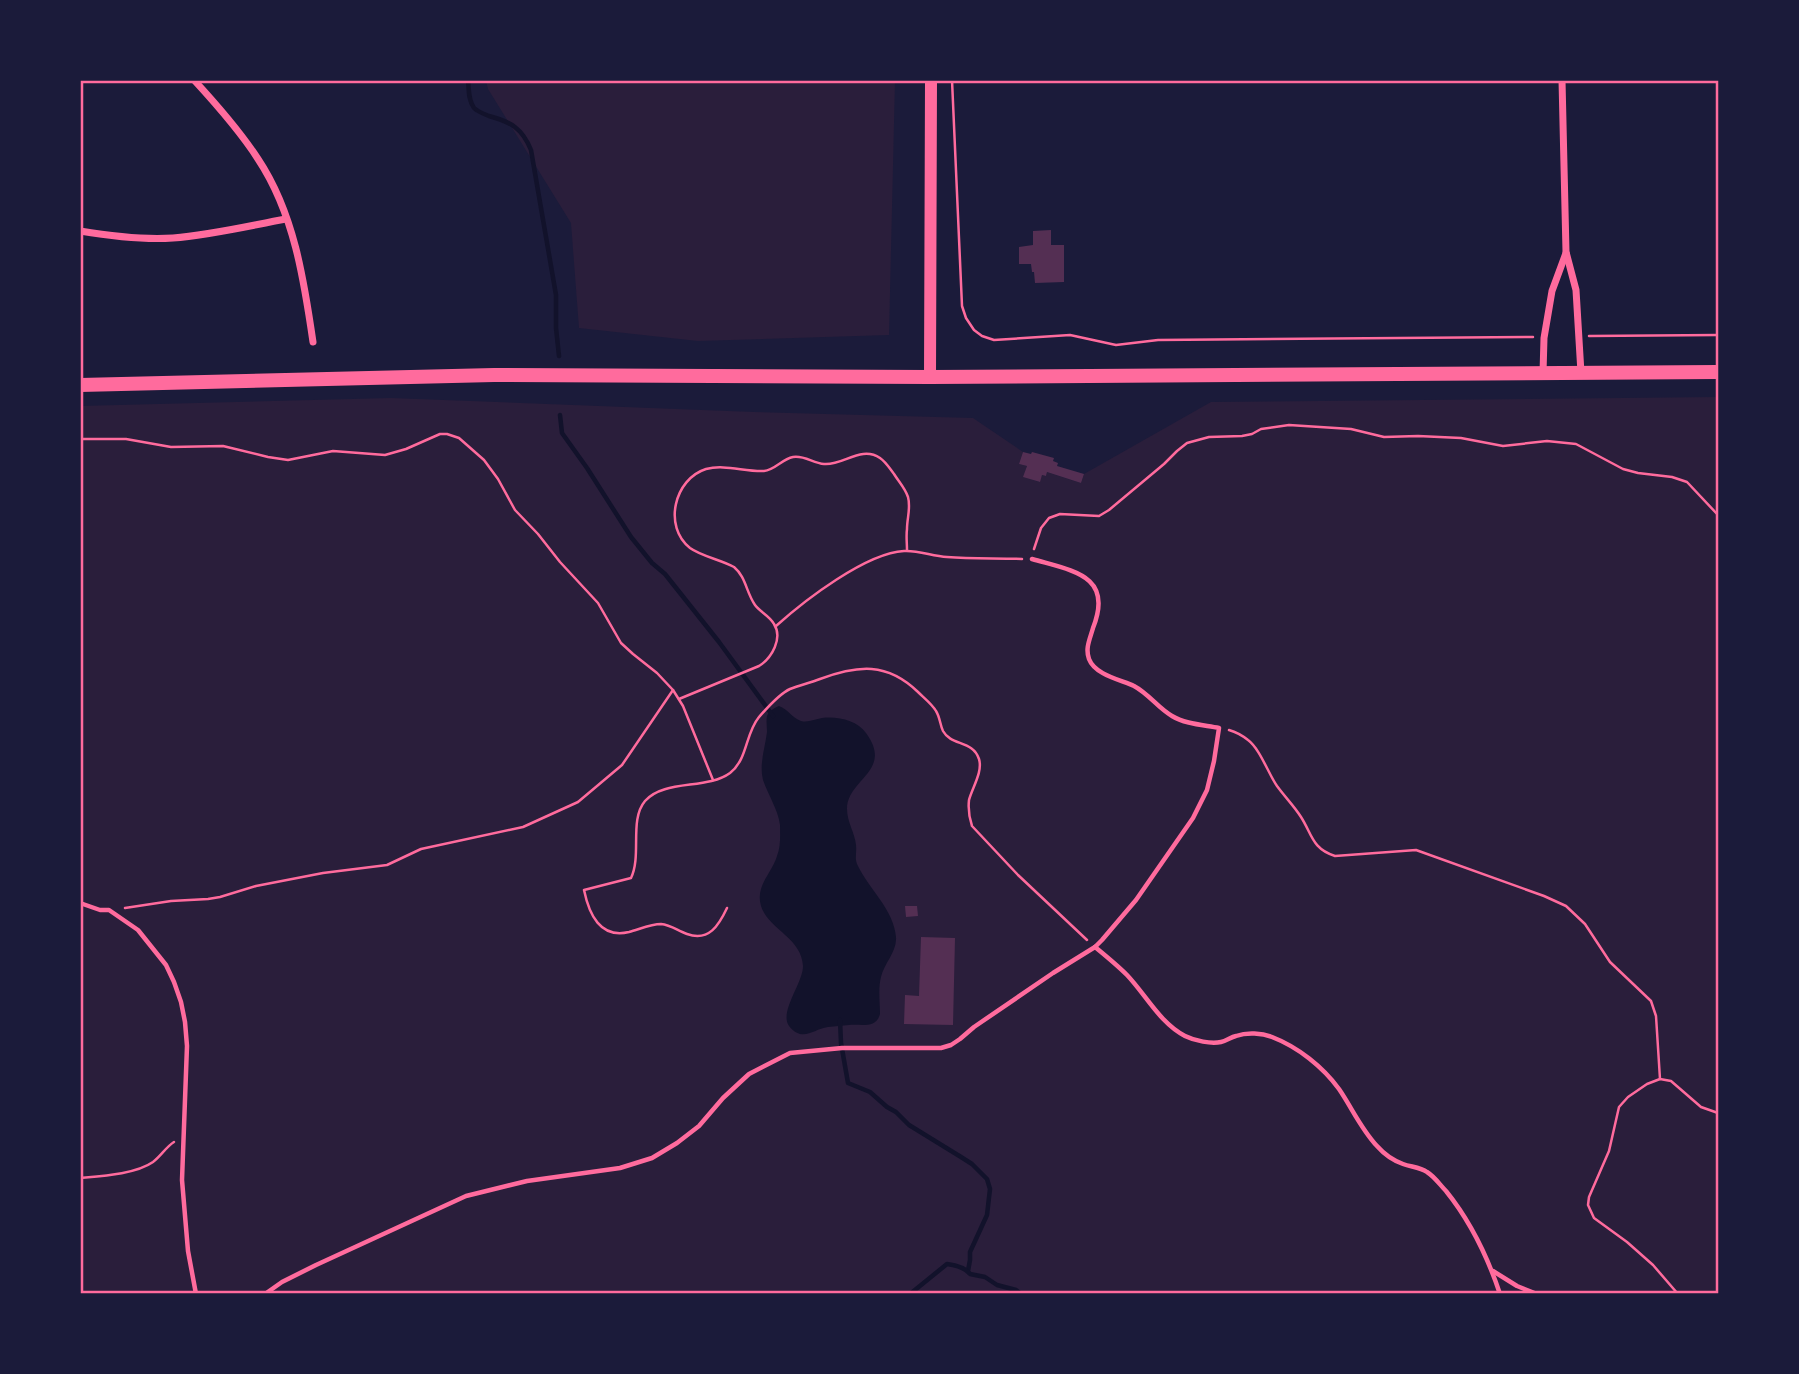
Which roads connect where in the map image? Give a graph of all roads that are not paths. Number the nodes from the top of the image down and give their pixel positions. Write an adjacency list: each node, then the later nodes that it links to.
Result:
1 (194, 80): 4 (street)
2 (931, 80): 11 (street)
3 (1562, 80): 6 (street)
4 (286, 219): 5 (street); 7 (street)
5 (80, 231)
6 (1566, 252): 9 (street); 10 (street)
7 (313, 342)
8 (1718, 372): 10 (main road)
9 (1542, 373): 10 (main road); 11 (main road)
10 (1581, 373)
11 (930, 377): 12 (main road)
12 (80, 386)
13 (1032, 559): 15 (lane)
14 (80, 903): 17 (lane)
15 (1095, 947): 16 (lane); 18 (lane)
16 (1492, 1270): 19 (lane); 20 (lane)
17 (196, 1293)
18 (265, 1293)
19 (1500, 1293)
20 (1537, 1293)

